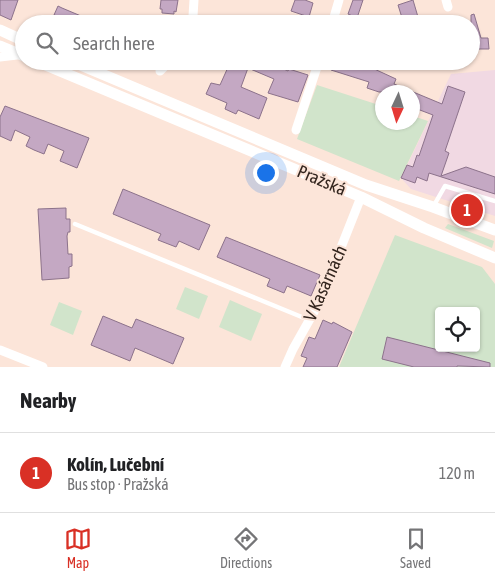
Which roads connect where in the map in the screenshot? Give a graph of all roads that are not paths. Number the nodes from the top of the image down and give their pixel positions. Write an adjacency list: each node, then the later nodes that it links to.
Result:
1 (194, 0): 3 (street)
2 (340, 0): 4 (street)
3 (193, 15)
4 (335, 15)
5 (0, 30): 6 (street)
6 (5, 36)
7 (0, 46): 8 (street)
8 (15, 52)
9 (15, 55): 10 (street)
10 (0, 57)
11 (58, 70): 15 (street, Pražská)
12 (93, 70): 19 (street, Pražská)
13 (316, 70): 14 (street)
14 (296, 130)
15 (361, 196): 22 (street, Pražská); 23 (street, V Kasárnách)
16 (478, 196): 17 (lane); 18 (lane); 19 (lane)
17 (495, 201)
18 (475, 205)
19 (433, 207): 21 (street, Pražská)
20 (75, 224): 23 (lane)
21 (495, 230)
22 (495, 258)
23 (309, 320): 26 (street, V Kasárnách)
24 (0, 350): 25 (street)
25 (43, 367)
26 (285, 367)

